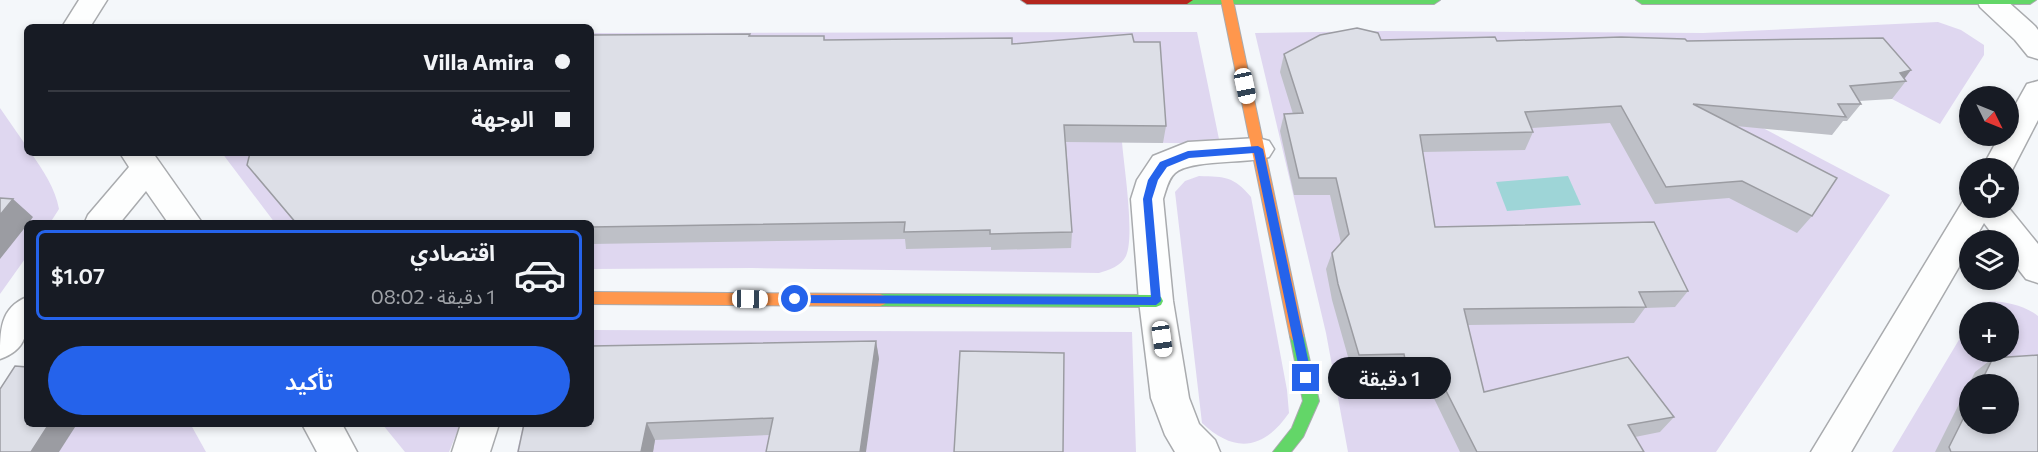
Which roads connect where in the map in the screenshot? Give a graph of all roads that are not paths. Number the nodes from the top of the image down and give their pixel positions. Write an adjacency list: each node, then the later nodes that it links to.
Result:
1 (93, 0): 8 (street)
2 (1027, 0): 3 (street)
3 (1227, 0): 4 (street); 11 (street)
4 (1434, 0)
5 (1642, 0): 7 (street)
6 (2030, 0): 7 (street)
7 (1990, 2): 9 (street)
8 (78, 24)
9 (2038, 49)
10 (2038, 90): 12 (street)
11 (1258, 149): 20 (street); 28 (street)
12 (2003, 158)
13 (141, 161): 16 (street); 17 (street)
14 (1970, 218): 29 (street)
15 (1999, 218): 18 (street)
16 (103, 220)
17 (184, 220)
18 (2038, 269)
19 (594, 297): 20 (street)
20 (1156, 301): 27 (street)
21 (24, 315): 22 (street)
22 (0, 344)
23 (323, 427): 25 (street)
24 (479, 427): 26 (street)
25 (338, 452)
26 (471, 452)
27 (1201, 452)
28 (1281, 452)
29 (1830, 452)

